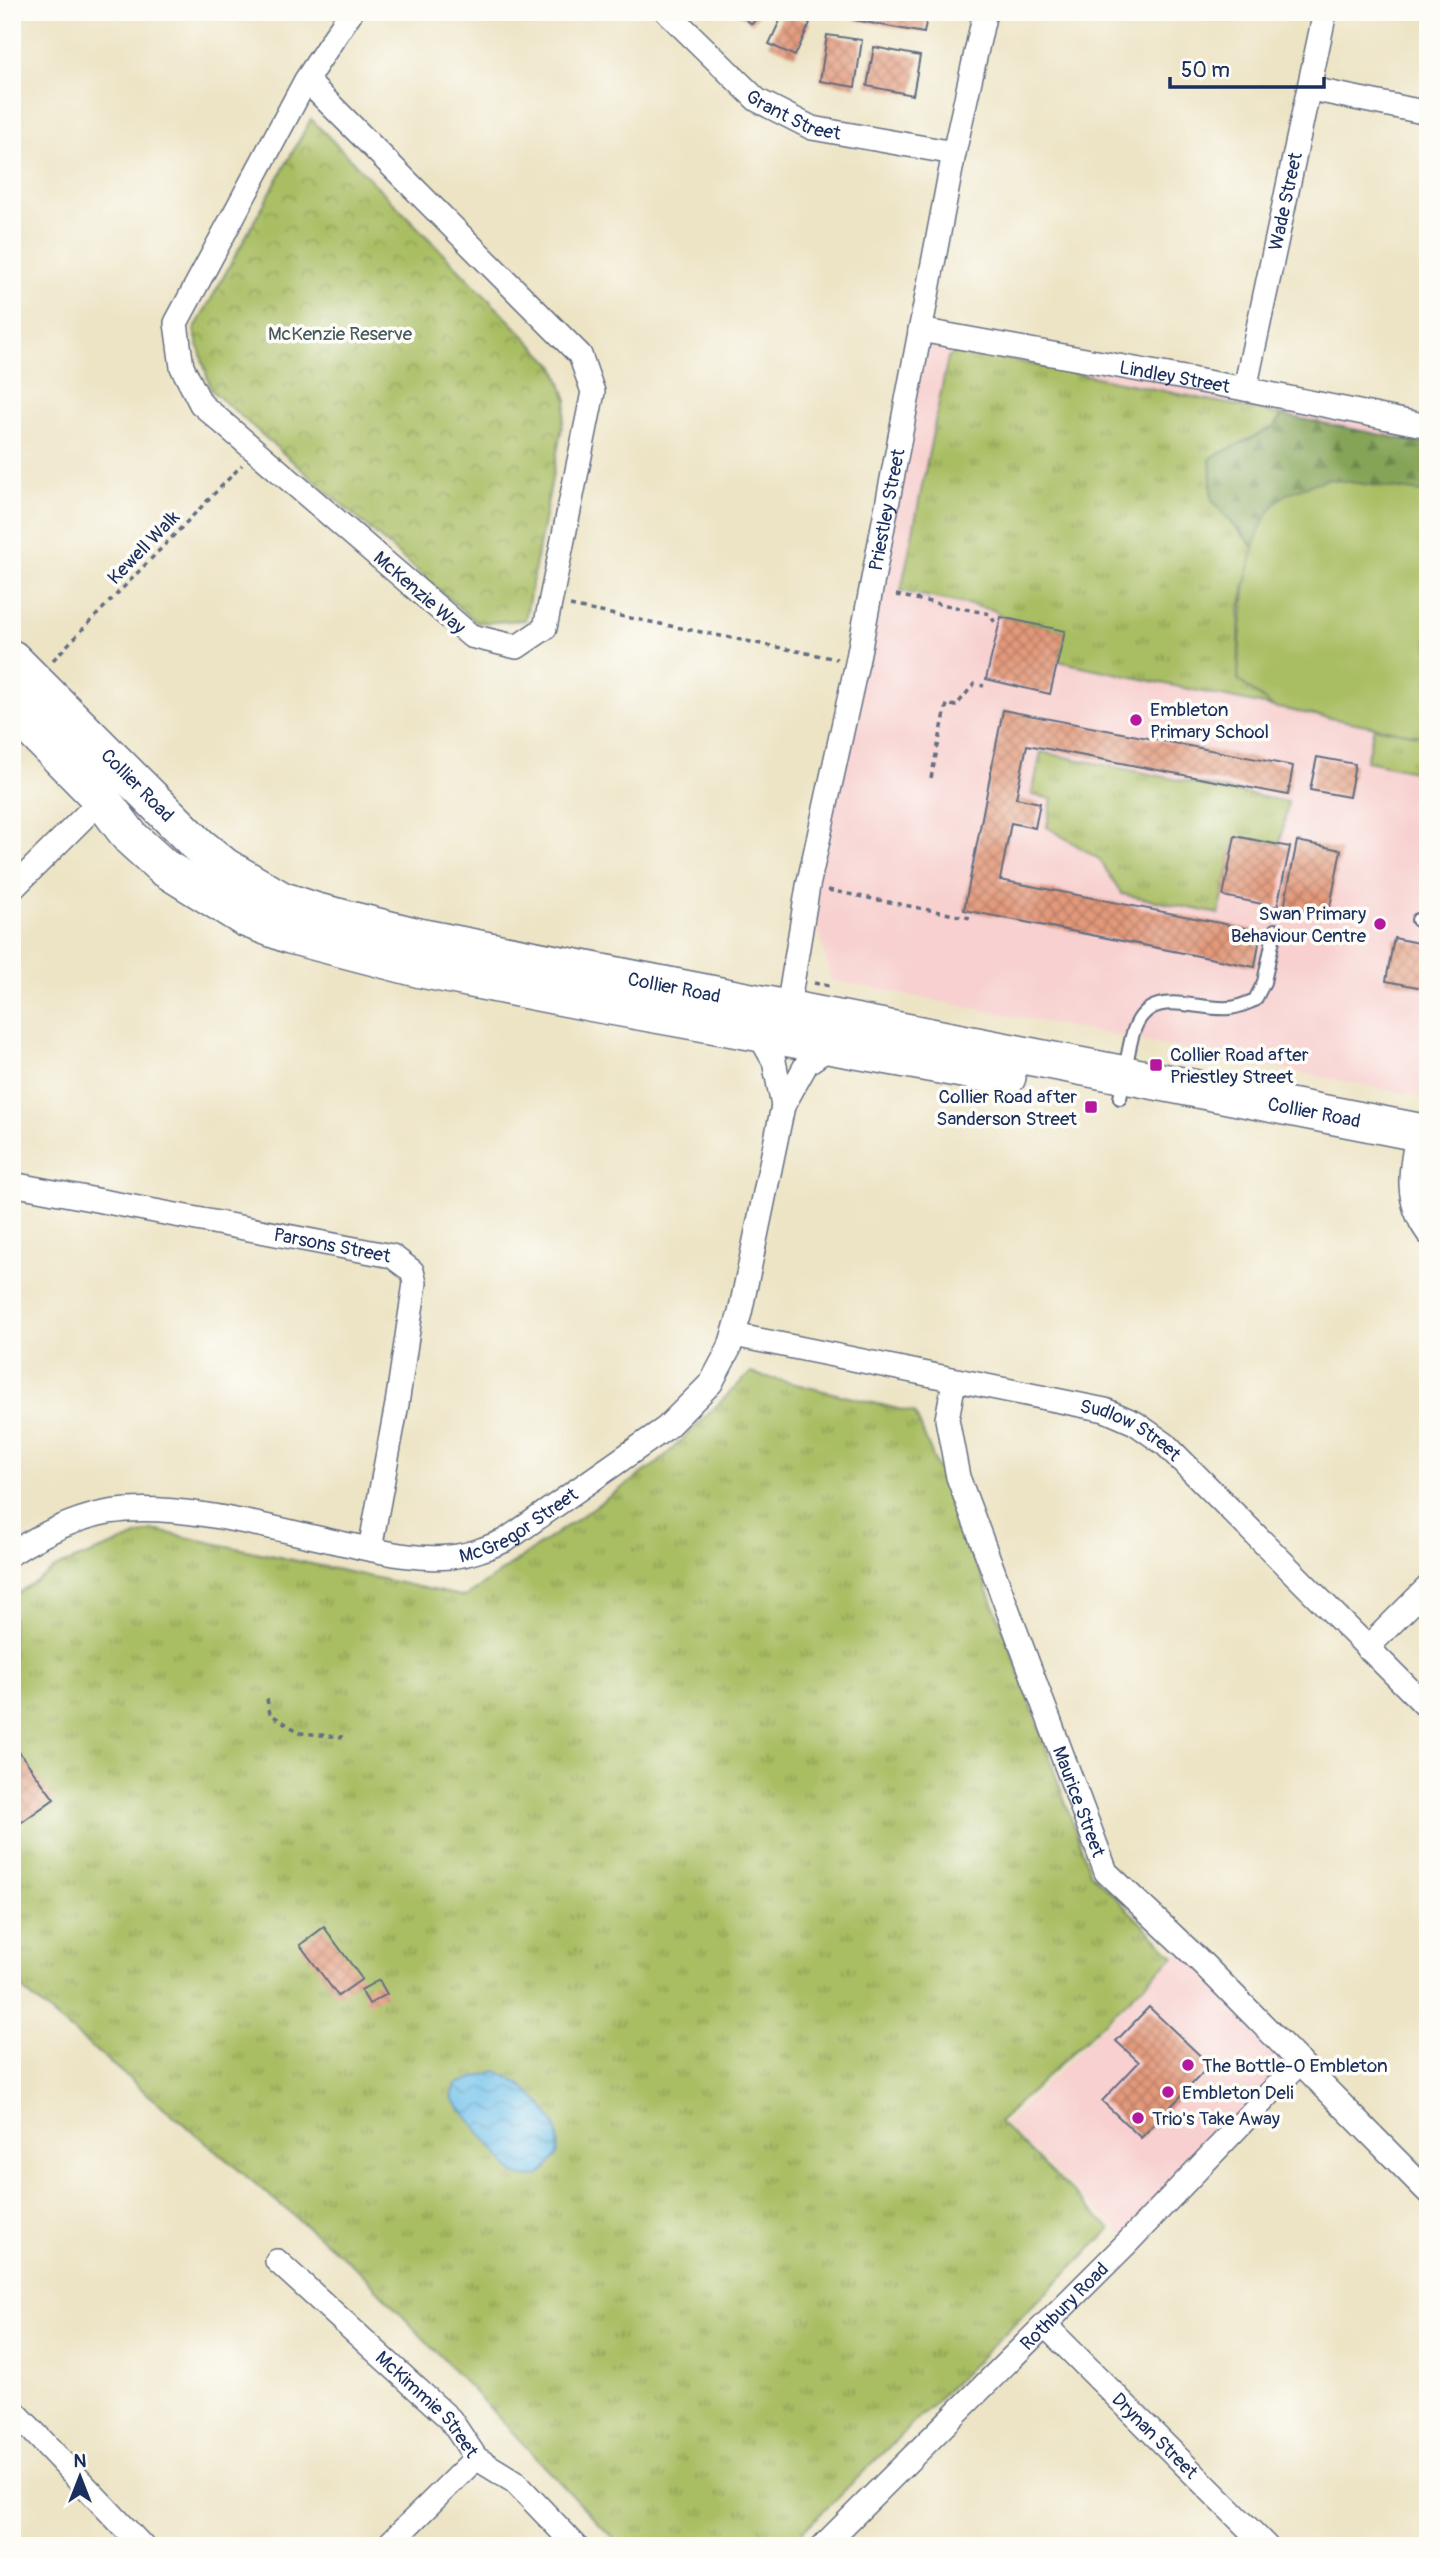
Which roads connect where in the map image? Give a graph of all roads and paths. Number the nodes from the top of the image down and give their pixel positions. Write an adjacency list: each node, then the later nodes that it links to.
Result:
1 (351, 12): 5 (street, McKenzie Way)
2 (667, 12): 8 (street, Grant Street)
3 (985, 12): 8 (street, Priestley Street)
4 (1325, 12): 6 (street, Wade Street)
5 (306, 80): 12 (street, McKenzie Way); 14 (street, McKenzie Way)
6 (1311, 89): 7 (street); 10 (street, Wade Street)
7 (1428, 113)
8 (954, 153): 9 (street, Priestley Street)
9 (920, 330): 10 (street, Lindley Street); 18 (street, Priestley Street)
10 (1245, 389): 11 (street, Lindley Street)
11 (1428, 426)
12 (256, 451): 14 (street, McKenzie Way); 17 (path, Kewell Walk)
13 (896, 595): 15 (path)
14 (550, 603): 18 (path)
15 (995, 623)
16 (12, 659): 21 (main road, Collier Road)
17 (50, 663)
18 (857, 663): 24 (street, Priestley Street)
19 (984, 685): 22 (path)
20 (12, 709): 23 (main road, Collier Road)
21 (124, 771): 23 (street); 28 (main road, Collier Road)
22 (931, 778)
23 (103, 801): 25 (street); 29 (main road, Collier Road)
24 (808, 886): 26 (path); 28 (street, Priestley Street)
25 (12, 889)
26 (970, 918)
27 (1275, 930): 31 (lane)
28 (788, 1008): 31 (main road, Collier Road)
29 (758, 1033): 30 (main road, Collier Road); 32 (street, McGregor Street)
30 (830, 1046): 31 (main road, Collier Road); 32 (street, McGregor Street)
31 (1122, 1087): 33 (main road, Collier Road)
32 (783, 1106): 36 (street, McGregor Street)
33 (1422, 1145): 35 (street)
34 (12, 1184): 38 (street, Parsons Street)
35 (1428, 1233)
36 (734, 1335): 37 (street, Sudlow Street); 38 (street, McGregor Street)
37 (954, 1381): 41 (street, Sudlow Street); 45 (street, Maurice Street)
38 (370, 1549): 39 (street, McGregor Street)
39 (12, 1553)
40 (1428, 1587): 41 (street)
41 (1367, 1648): 43 (street, Sudlow Street)
42 (267, 1699): 44 (path)
43 (1428, 1708)
44 (343, 1737)
45 (1300, 2062): 46 (street, Maurice Street); 48 (street, Rothbury Road)
46 (1428, 2192)
47 (277, 2261): 50 (street, McKimmie Street)
48 (1045, 2325): 54 (street, Rothbury Road); 55 (street, Drynan Street)
49 (12, 2409): 51 (street)
50 (476, 2458): 52 (street); 53 (street, McKimmie Street)
51 (142, 2546)
52 (387, 2546)
53 (576, 2546)
54 (823, 2546)
55 (1266, 2546)

